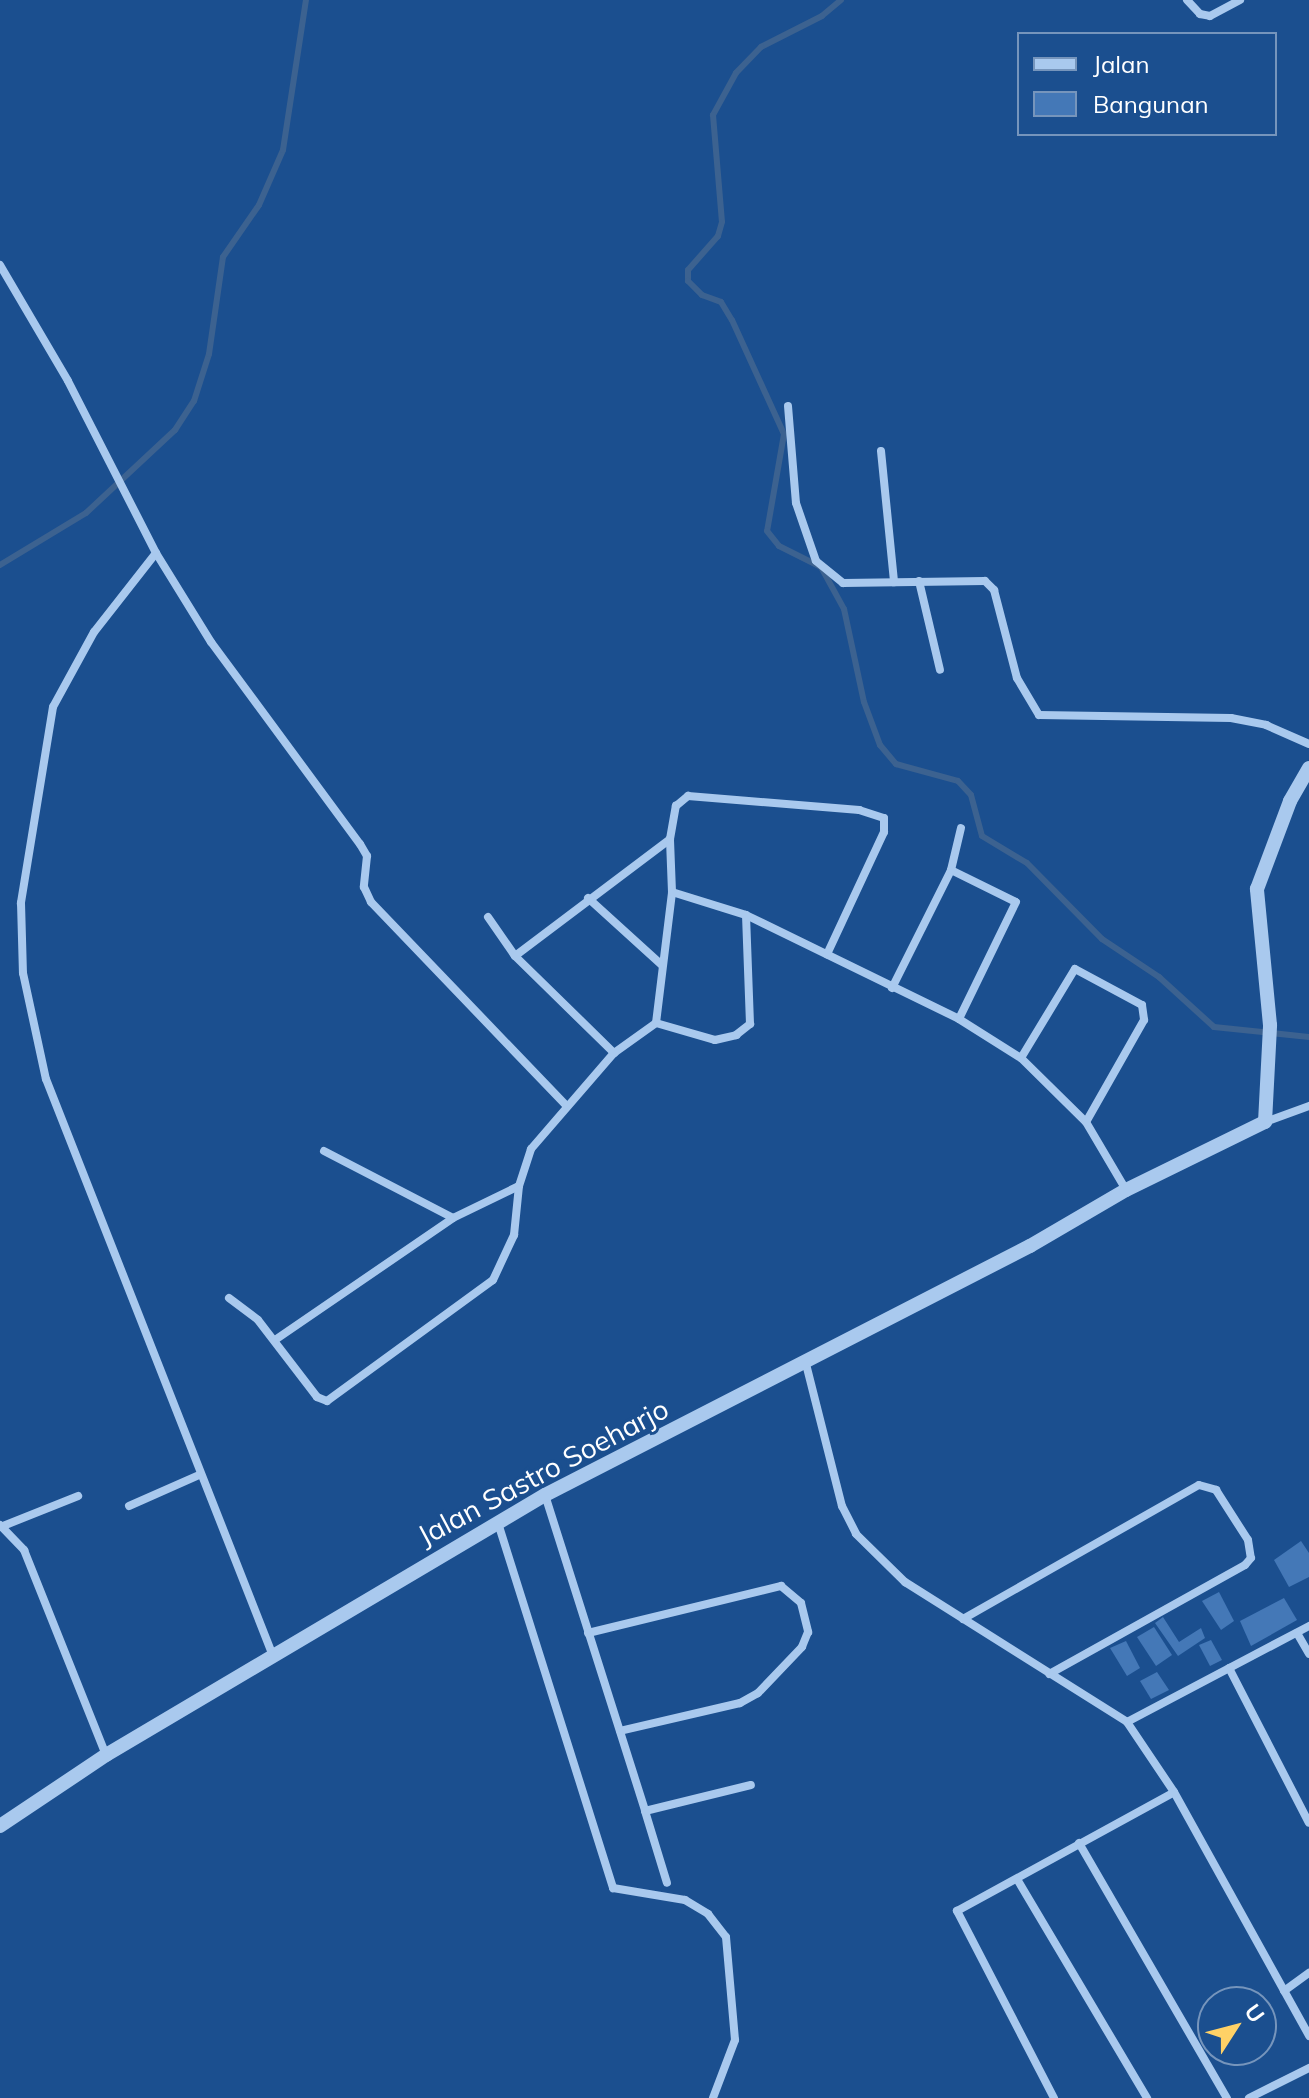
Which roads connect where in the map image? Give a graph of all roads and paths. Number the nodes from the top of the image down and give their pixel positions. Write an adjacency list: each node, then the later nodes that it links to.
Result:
1 (1187, 0): 2 (street)
2 (1240, 0)
3 (0, 265): 6 (street)
4 (788, 406): 8 (street)
5 (881, 451): 8 (street)
6 (156, 553): 27 (street); 38 (street)
7 (919, 581): 8 (street); 9 (street); 10 (street)
8 (894, 582)
9 (940, 670)
10 (1309, 744)
11 (1309, 768): 30 (street)
12 (961, 828): 14 (street)
13 (670, 839): 15 (street); 16 (street); 19 (street)
14 (951, 870): 22 (street); 23 (street)
15 (672, 892): 17 (street); 21 (street)
16 (588, 898): 20 (street); 21 (street)
17 (746, 915): 19 (street); 24 (street)
18 (488, 917): 20 (street)
19 (827, 954): 22 (street)
20 (515, 956): 25 (street)
21 (662, 965): 24 (street)
22 (892, 988): 23 (street)
23 (959, 1019): 26 (street)
24 (656, 1023): 25 (street)
25 (614, 1053): 27 (street)
26 (1021, 1058): 29 (street); 29 (street)
27 (565, 1104): 32 (street)
28 (1309, 1106): 30 (street)
29 (1086, 1122): 33 (street)
30 (1265, 1122): 33 (street, Jalan Sastro Soeharjo)
31 (324, 1151): 34 (street)
32 (519, 1186): 34 (street); 36 (street)
33 (1126, 1190): 37 (street, Jalan Sastro Soeharjo)
34 (453, 1218): 36 (street)
35 (229, 1298): 36 (street)
36 (275, 1340)
37 (805, 1359): 39 (street, Jalan Sastro Soeharjo); 44 (street)
38 (199, 1475): 41 (street); 49 (street)
39 (545, 1495): 42 (street, Jalan Sastro Soeharjo); 46 (street)
40 (78, 1496): 43 (street)
41 (129, 1506)
42 (498, 1523): 49 (street, Jalan Sastro Soeharjo); 67 (street)
43 (1, 1526): 54 (street)
44 (963, 1619): 51 (street); 51 (street)
45 (1309, 1626): 47 (street)
46 (588, 1633): 53 (street); 53 (street)
47 (1297, 1633): 48 (street); 50 (street)
48 (1309, 1654)
49 (273, 1656): 54 (street, Jalan Sastro Soeharjo)
50 (1229, 1668): 52 (street); 58 (street)
51 (1049, 1674): 52 (street)
52 (1127, 1722): 56 (street)
53 (620, 1731): 57 (street)
54 (106, 1755): 59 (street, Jalan Sastro Soeharjo)
55 (751, 1785): 57 (street)
56 (1174, 1792): 60 (street); 64 (street)
57 (645, 1811): 62 (street)
58 (1309, 1823)
59 (0, 1826)
60 (1079, 1843): 61 (street); 70 (street)
61 (1017, 1879): 68 (street); 69 (street)
62 (667, 1883)
63 (1309, 1973): 64 (street)
64 (1284, 1991): 65 (street)
65 (1309, 2036)
66 (1309, 2068): 71 (street)
67 (713, 2098)
68 (1054, 2098)
69 (1147, 2098)
70 (1227, 2098)
71 (1249, 2098)

